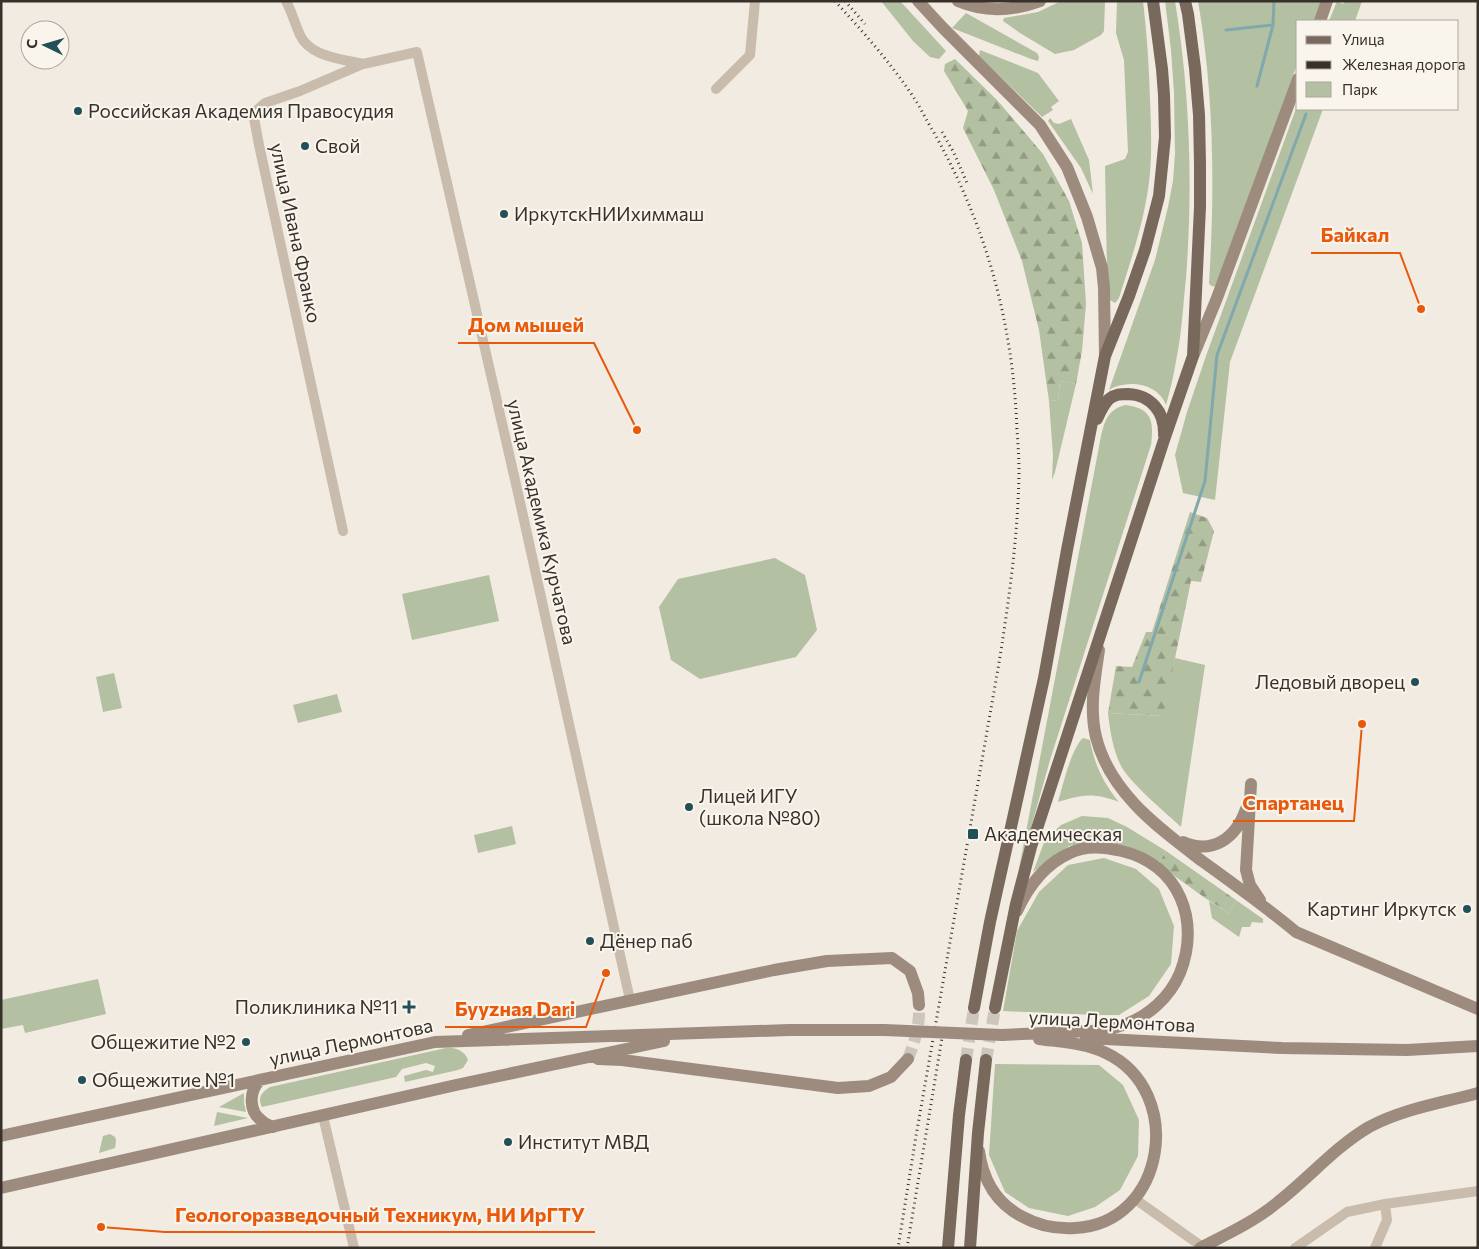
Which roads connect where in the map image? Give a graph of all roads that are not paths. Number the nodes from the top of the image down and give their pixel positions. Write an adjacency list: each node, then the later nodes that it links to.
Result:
1 (286, 1): 11 (street)
2 (756, 1): 13 (street)
3 (918, 1): 14 (main road)
4 (958, 1): 5 (main road)
5 (1040, 1)
6 (1153, 1): 14 (main road)
7 (1185, 1): 15 (main road)
8 (1327, 1): 9 (main road)
9 (1320, 20)
10 (417, 52): 11 (street, улица Ивана Франко); 23 (street, улица Академика Курчатова)
11 (363, 64): 18 (street, улица Ивана Франко)
12 (1296, 84): 15 (main road)
13 (716, 89)
14 (1105, 356): 17 (main road)
15 (1193, 356): 16 (main road)
16 (1164, 440): 17 (main road); 19 (main road)
17 (1088, 442): 25 (main road)
18 (343, 531)
19 (1105, 622): 20 (main road); 22 (main road)
20 (1167, 834): 21 (main road); 21 (main road)
21 (1275, 915): 27 (main road)
22 (1011, 927): 26 (main road); 29 (main road)
23 (630, 1000): 24 (main road); 30 (main road)
24 (919, 1005)
25 (974, 1008)
26 (995, 1008)
27 (1478, 1009)
28 (744, 1031): 29 (main road, улица Лермонтова, bridge); 30 (main road, улица Лермонтова); 32 (main road, улица Лермонтова)
29 (1002, 1035): 31 (main road, улица Лермонтова); 44 (main road)
30 (435, 1042): 36 (main road, улица Лермонтова)
31 (1478, 1046)
32 (581, 1058): 33 (main road); 38 (main road, улица Лермонтова)
33 (908, 1058)
34 (966, 1060): 48 (main road)
35 (986, 1060): 40 (main road)
36 (260, 1080): 39 (main road); 41 (main road, улица Лермонтова)
37 (1478, 1093): 46 (main road)
38 (323, 1116): 39 (main road, улица Лермонтова); 47 (street)
39 (273, 1127): 42 (main road, улица Лермонтова)
40 (978, 1133): 44 (main road); 49 (main road)
41 (1, 1136)
42 (1, 1188)
43 (1478, 1191): 45 (street)
44 (1135, 1200): 46 (street)
45 (1385, 1204): 50 (street); 51 (street)
46 (1202, 1247)
47 (354, 1248)
48 (948, 1248)
49 (970, 1248)
50 (1295, 1248)
51 (1375, 1248)

